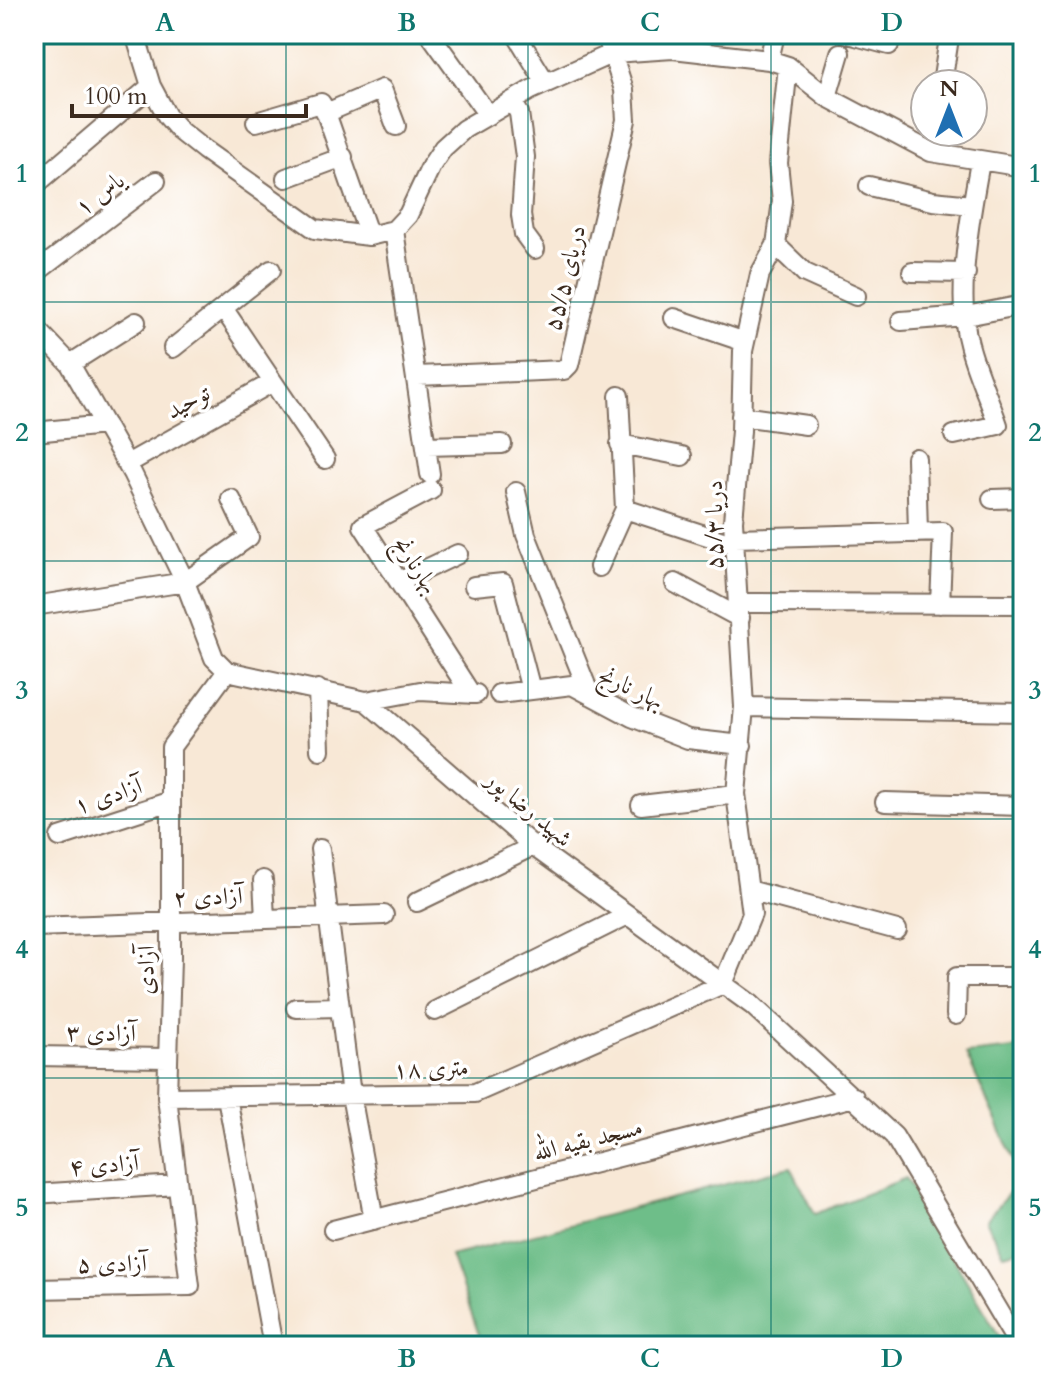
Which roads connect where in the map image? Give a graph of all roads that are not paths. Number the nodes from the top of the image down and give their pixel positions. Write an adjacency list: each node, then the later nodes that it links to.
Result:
1 (135, 34): 15 (street)
2 (430, 34): 19 (street)
3 (516, 34): 14 (street)
4 (606, 34): 9 (street)
5 (775, 34): 11 (street)
6 (848, 34): 8 (street)
7 (949, 38): 13 (street)
8 (889, 45)
9 (613, 53): 11 (street); 14 (street); 51 (street, دریای ۵۵/۵)
10 (840, 53): 16 (street)
11 (769, 60): 12 (street)
12 (788, 66): 16 (street); 34 (street, دریا ۵۵/۳)
13 (944, 68)
14 (546, 83): 17 (street)
15 (151, 86): 29 (street); 33 (street)
16 (827, 97): 23 (street)
17 (512, 101): 19 (street); 35 (street)
18 (324, 108): 20 (street); 21 (street); 24 (street)
19 (488, 115): 32 (street)
20 (256, 122)
21 (396, 126)
22 (932, 148): 23 (street)
23 (931, 152): 25 (street)
24 (343, 157): 27 (street); 33 (street)
25 (980, 162): 26 (street); 31 (street)
26 (1023, 167)
27 (286, 178)
28 (156, 181): 39 (street, یاس ۱)
29 (34, 186)
30 (869, 186): 31 (street)
31 (972, 205): 38 (street)
32 (394, 230): 33 (street); 51 (street)
33 (369, 236)
34 (776, 245): 40 (street); 48 (street, دریا ۵۵/۳)
35 (535, 249)
36 (271, 270): 42 (street)
37 (912, 272): 38 (street)
38 (966, 273): 43 (street)
39 (34, 274)
40 (856, 296)
41 (1023, 305): 43 (street)
42 (223, 308): 49 (street); 52 (street)
43 (966, 316): 45 (street); 58 (street)
44 (674, 318): 48 (street)
45 (901, 321)
46 (136, 322): 50 (street)
47 (34, 326): 50 (street)
48 (745, 342): 54 (street, دریا ۵۵/۳)
49 (173, 348)
50 (70, 364): 55 (street)
51 (417, 376): 61 (street)
52 (273, 382): 64 (street); 65 (street, توحید)
53 (619, 396): 60 (street)
54 (741, 416): 56 (street); 72 (street, دریا ۵۵/۳)
55 (105, 425): 57 (street); 65 (street)
56 (806, 425)
57 (34, 432)
58 (954, 435)
59 (502, 444): 61 (street)
60 (620, 444): 62 (street); 70 (street)
61 (426, 446): 76 (street, بهارنارنج)
62 (682, 456)
63 (916, 458): 71 (street)
64 (325, 459)
65 (127, 464): 75 (street)
66 (516, 492): 87 (street)
67 (1023, 498): 69 (street)
68 (231, 499): 75 (street)
69 (992, 499)
70 (625, 509): 72 (street); 74 (street)
71 (918, 533): 72 (street); 79 (street)
72 (735, 541): 82 (street, دریا ۵۵/۳)
73 (458, 554): 76 (street)
74 (599, 567)
75 (185, 582): 81 (street); 83 (street)
76 (399, 582): 88 (street, بهارنارنج)
77 (675, 583): 82 (street)
78 (474, 586): 85 (street)
79 (940, 604): 80 (street); 82 (street)
80 (1023, 604)
81 (34, 606)
82 (740, 610): 89 (street, دریا ۵۵/۳)
83 (227, 671): 84 (street, شهید رضا پور); 94 (street, آزادی)
84 (318, 689): 88 (street, شهید رضا پور); 92 (street)
85 (531, 690): 86 (street, بهار نارنج); 87 (street, بهار نارنج)
86 (499, 694)
87 (590, 695): 91 (street, بهار نارنج)
88 (366, 701): 99 (street, شهید رضا پور)
89 (744, 707): 90 (street); 91 (street, دریا ۵۵/۳)
90 (1023, 712)
91 (742, 745): 93 (street, دریا ۵۵/۳)
92 (320, 750)
93 (736, 794): 96 (street); 102 (street, دریا ۵۵/۳)
94 (171, 801): 98 (street, آزادی ۱); 108 (street, آزادی)
95 (885, 802): 97 (street)
96 (641, 805)
97 (1023, 806)
98 (60, 837)
99 (533, 846): 103 (street); 105 (street, شهید رضا پور)
100 (320, 849): 106 (street)
101 (263, 880): 107 (street)
102 (749, 890): 110 (street); 112 (street, دریا ۵۵/۳)
103 (417, 902)
104 (384, 915): 106 (street, آزادی ۲)
105 (628, 915): 112 (street, شهید رضا پور); 115 (street)
106 (329, 917): 107 (street, آزادی ۲); 113 (street)
107 (265, 919): 108 (street, آزادی ۲)
108 (171, 922): 109 (street, آزادی ۲); 118 (street, آزادی)
109 (34, 927)
110 (897, 930)
111 (1023, 977): 116 (street)
112 (723, 984): 119 (street, ۱۸ متری); 122 (street, شهید رضا پور)
113 (340, 1007): 114 (street); 119 (street)
114 (296, 1008)
115 (435, 1011)
116 (956, 1015)
117 (34, 1056): 118 (street, آزادی ۳)
118 (167, 1058): 120 (street, آزادی)
119 (351, 1095): 121 (street, ۱۸ متری); 125 (street)
120 (167, 1097): 121 (street, ۱۸ متری); 123 (street, آزادی)
121 (227, 1097): 129 (street)
122 (854, 1097): 125 (street, مسجد بقیه الله); 130 (street, شهید رضا پور)
123 (177, 1185): 124 (street, آزادی ۴); 127 (street, آزادی)
124 (34, 1194)
125 (374, 1220): 126 (street, مسجد بقیه الله)
126 (333, 1230)
127 (190, 1286): 128 (street, آزادی ۵)
128 (34, 1289)
129 (273, 1346)
130 (1019, 1346)

